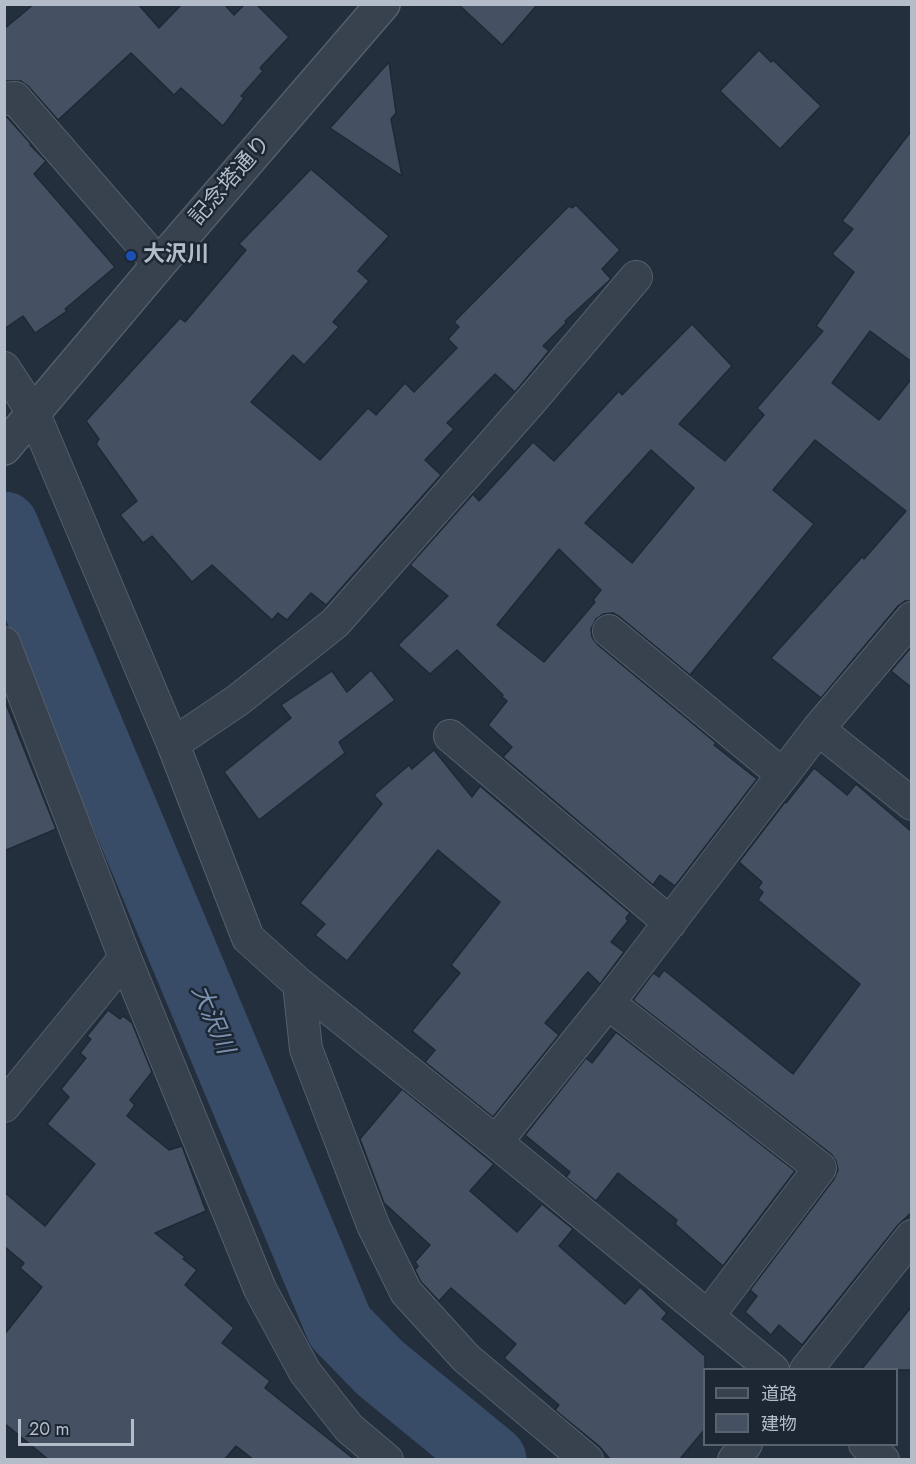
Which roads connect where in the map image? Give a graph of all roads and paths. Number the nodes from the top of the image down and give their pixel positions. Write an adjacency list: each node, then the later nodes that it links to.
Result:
1 (383, 4): 3 (street, 記念塔通り)
2 (4, 99): 3 (street)
3 (159, 264): 6 (street, 記念塔通り)
4 (636, 277): 13 (street)
5 (4, 368): 6 (street)
6 (34, 414): 7 (street, 記念塔通り); 13 (street)
7 (4, 448)
8 (912, 618): 11 (street)
9 (609, 632): 14 (street)
10 (4, 643): 17 (street)
11 (818, 729): 14 (street); 15 (street)
12 (450, 736): 16 (street)
13 (173, 744): 18 (street)
14 (783, 775): 16 (street)
15 (912, 804)
16 (670, 923): 19 (street)
17 (125, 958): 20 (street); 28 (street)
18 (299, 984): 21 (street); 29 (street)
19 (608, 1003): 21 (street); 23 (street)
20 (4, 1106)
21 (496, 1142): 23 (street)
22 (912, 1236): 25 (street)
23 (708, 1316): 24 (street)
24 (771, 1368)
25 (808, 1368)
26 (744, 1446): 30 (street)
27 (867, 1446): 31 (street)
28 (387, 1460)
29 (587, 1460)
30 (734, 1460)
31 (884, 1460)

